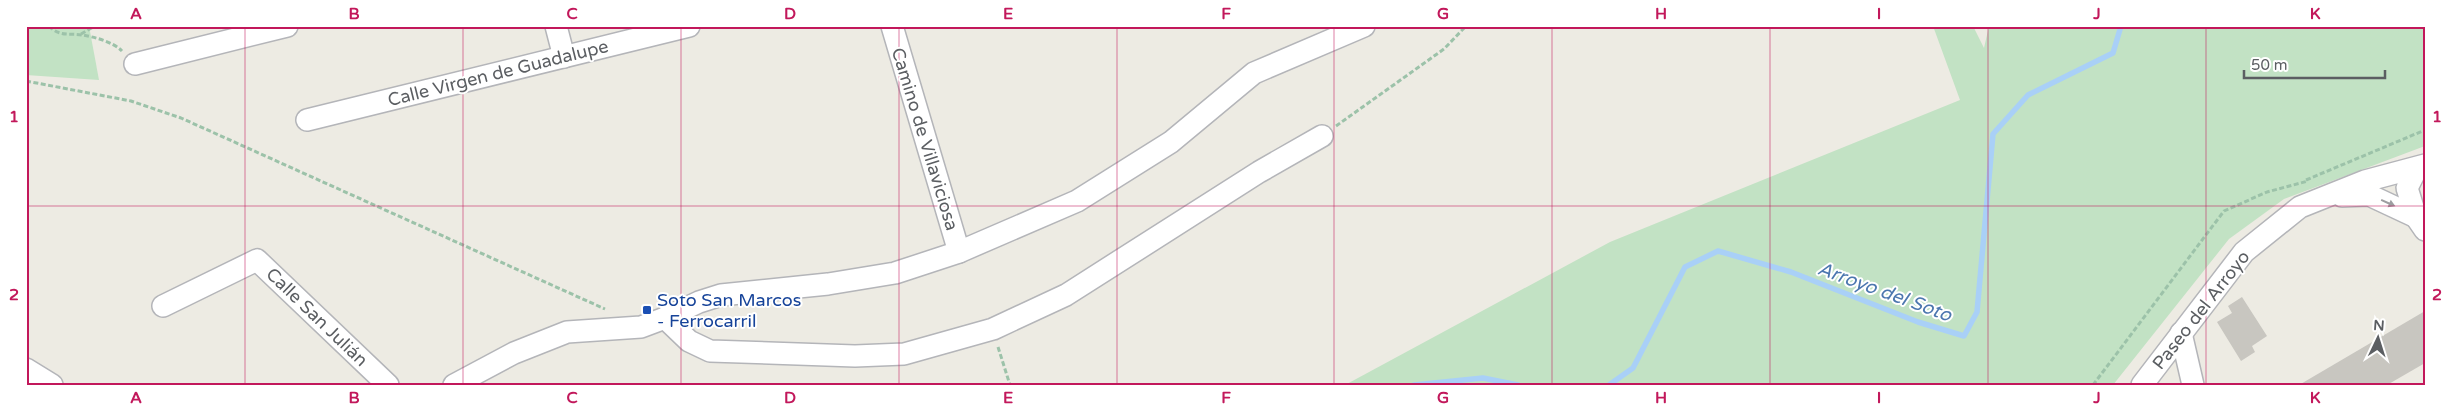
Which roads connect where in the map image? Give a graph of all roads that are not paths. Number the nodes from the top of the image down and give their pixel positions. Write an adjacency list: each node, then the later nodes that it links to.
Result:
1 (287, 26): 7 (street)
2 (556, 26): 6 (street)
3 (689, 26): 6 (street, Calle Virgen de Guadalupe)
4 (892, 26): 13 (street, Camino de Villaviciosa)
5 (1364, 26): 13 (street)
6 (564, 57): 8 (street, Calle Virgen de Guadalupe)
7 (135, 64)
8 (307, 120)
9 (1322, 136): 15 (street)
10 (2421, 166): 11 (street, Paseo del Arroyo); 12 (street)
11 (2322, 189): 12 (street, one-way to 12); 16 (street, Paseo del Arroyo)
12 (2421, 224)
13 (959, 252): 15 (street)
14 (163, 306): 19 (street, Calle San Julián)
15 (666, 318): 20 (street)
16 (2181, 333): 21 (street, Paseo del Arroyo); 22 (street)
17 (26, 369): 18 (street)
18 (52, 385)
19 (388, 385)
20 (454, 385)
21 (2142, 385)
22 (2193, 385)

